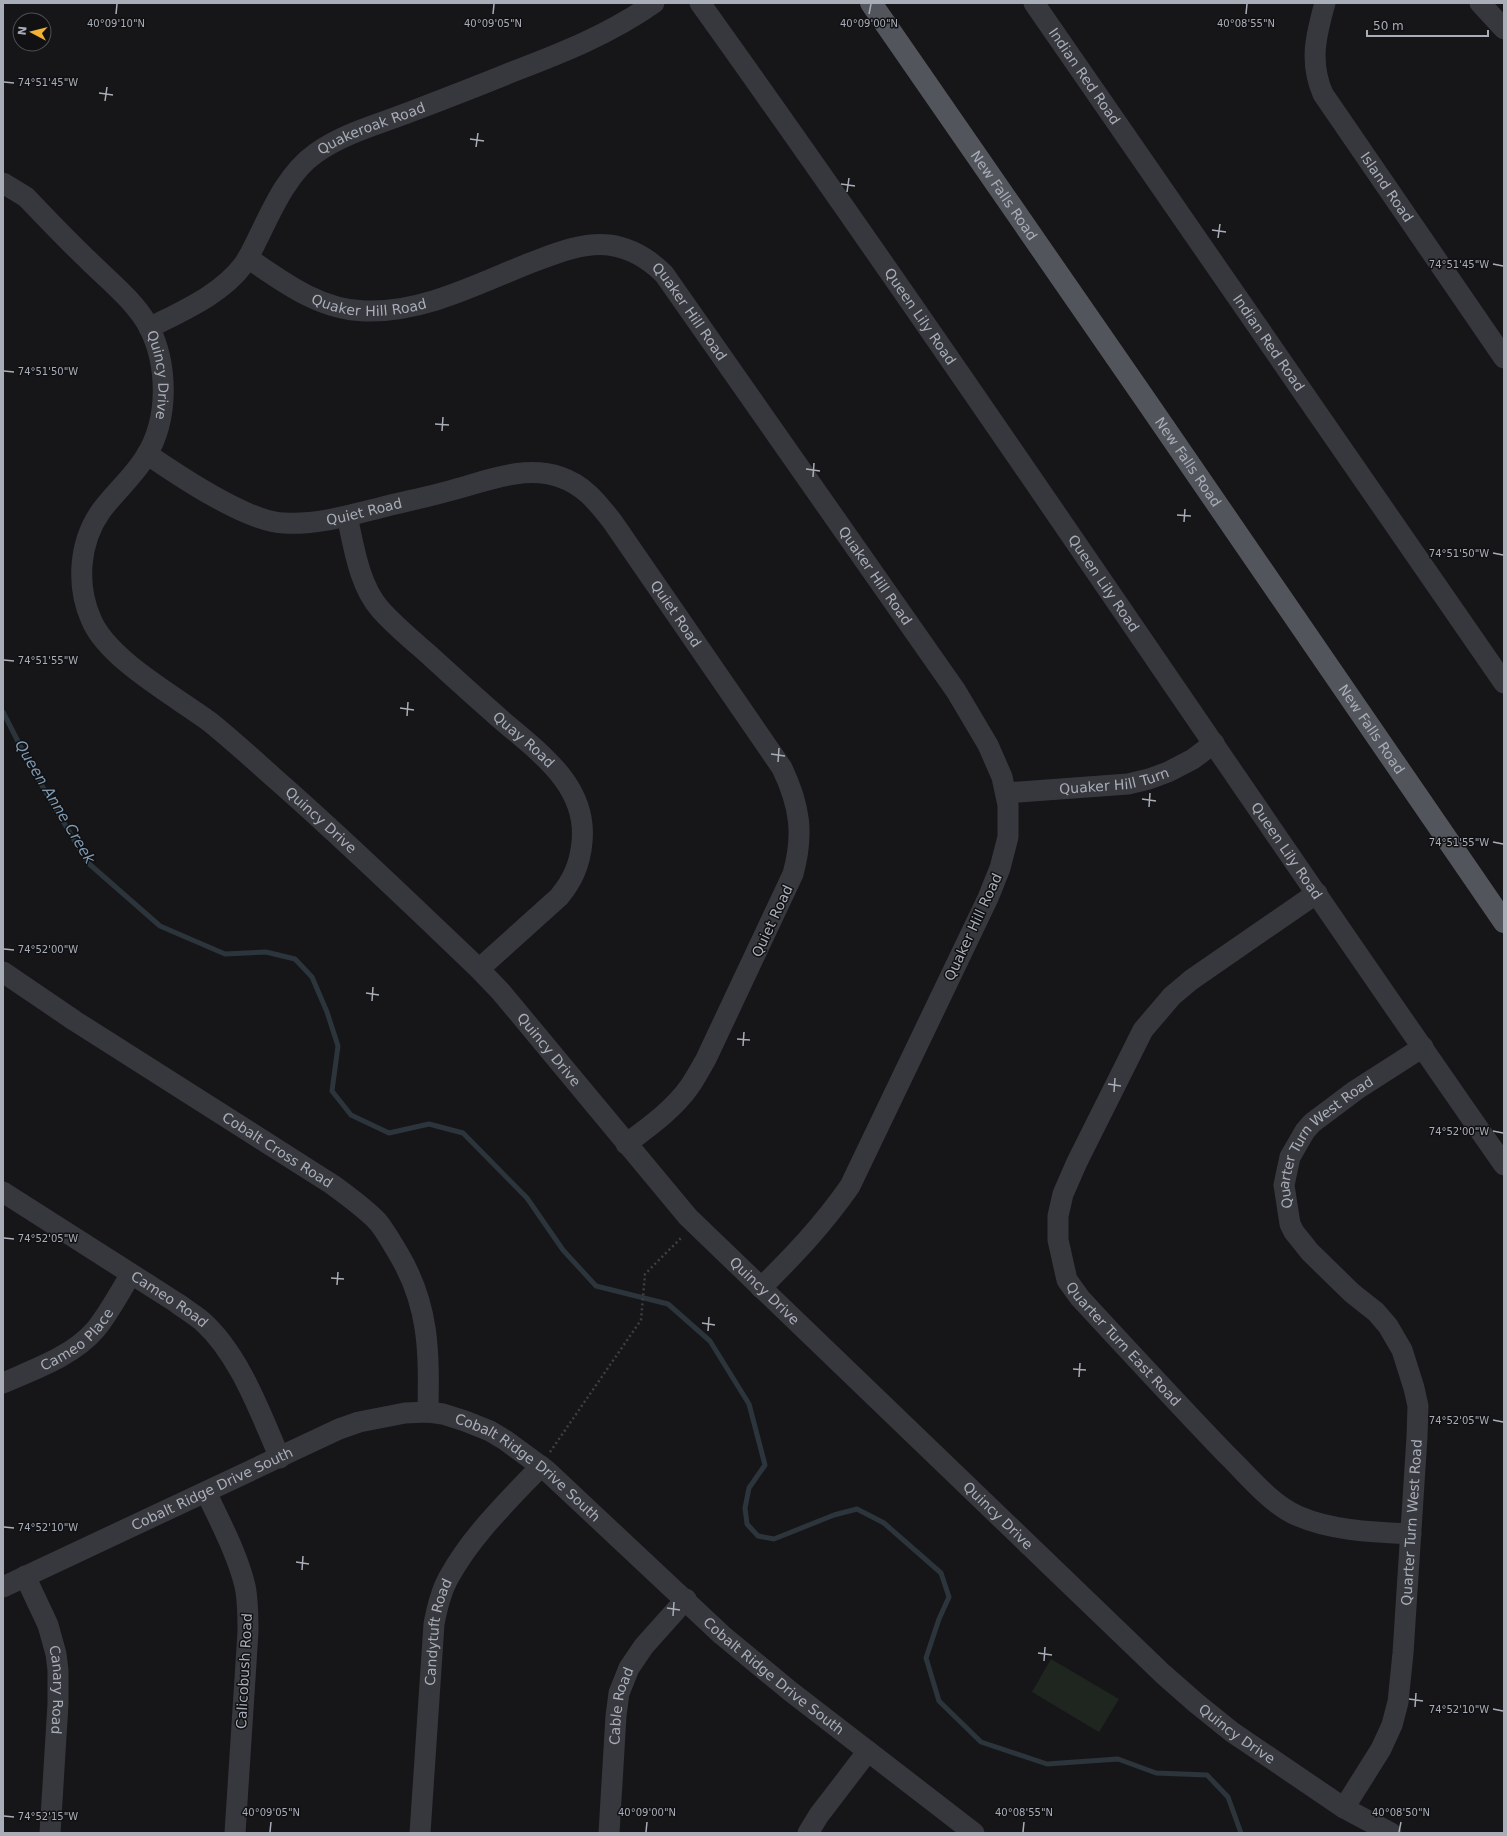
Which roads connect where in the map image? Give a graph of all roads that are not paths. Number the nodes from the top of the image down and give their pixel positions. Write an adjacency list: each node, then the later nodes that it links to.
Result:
1 (654, 3): 9 (street, Quakeroak Road)
2 (700, 3): 15 (street, Queen Lily Road)
3 (871, 3): 18 (main road, New Falls Road)
4 (1034, 3): 14 (street, Indian Red Road)
5 (1325, 3): 11 (street, Island Road)
6 (1480, 3): 7 (street)
7 (1504, 29)
8 (3, 183): 10 (street, Quincy Drive)
9 (248, 258): 10 (street, Quakeroak Road); 16 (street, Quaker Hill Road)
10 (149, 328): 12 (street, Quincy Drive)
11 (1504, 358)
12 (147, 454): 13 (street, Quiet Road); 19 (street, Quincy Drive)
13 (347, 516): 19 (street, Quay Road); 22 (street, Quiet Road)
14 (1504, 683)
15 (1214, 743): 16 (street, Quaker Hill Turn); 17 (street, Queen Lily Road)
16 (1006, 794): 26 (street, Quaker Hill Road)
17 (1317, 893): 21 (street, Queen Lily Road); 32 (street, Quarter Turn East Road)
18 (1504, 922)
19 (478, 969): 22 (street, Quincy Drive)
20 (3, 972): 28 (street, Cobalt Cross Road)
21 (1423, 1047): 23 (street, Queen Lily Road); 32 (street, Quarter Turn West Road)
22 (626, 1144): 26 (street, Quincy Drive)
23 (1504, 1165)
24 (3, 1192): 25 (street, Cameo Road)
25 (131, 1274): 27 (street, Cameo Place); 29 (street, Cameo Road)
26 (761, 1288): 37 (street, Quincy Drive)
27 (3, 1383)
28 (428, 1412): 29 (street, Cobalt Ridge Drive South); 30 (street, Cobalt Ridge Drive South)
29 (280, 1458): 31 (street, Cobalt Ridge Drive South)
30 (541, 1466): 35 (street, Cobalt Ridge Drive South); 40 (street, Candytuft Road)
31 (206, 1492): 33 (street, Cobalt Ridge Drive South); 39 (street, Calicobush Road)
32 (1411, 1534): 37 (street, Quarter Turn West Road)
33 (25, 1576): 34 (street, Cobalt Ridge Drive South); 38 (street, Canary Road)
34 (3, 1587)
35 (686, 1599): 36 (street, Cobalt Ridge Drive South); 41 (street, Cable Road)
36 (868, 1750): 42 (street); 43 (street, Cobalt Ridge Drive South)
37 (1344, 1808): 44 (street, Quincy Drive)
38 (50, 1833)
39 (234, 1833)
40 (420, 1833)
41 (609, 1833)
42 (808, 1833)
43 (974, 1833)
44 (1391, 1833)

